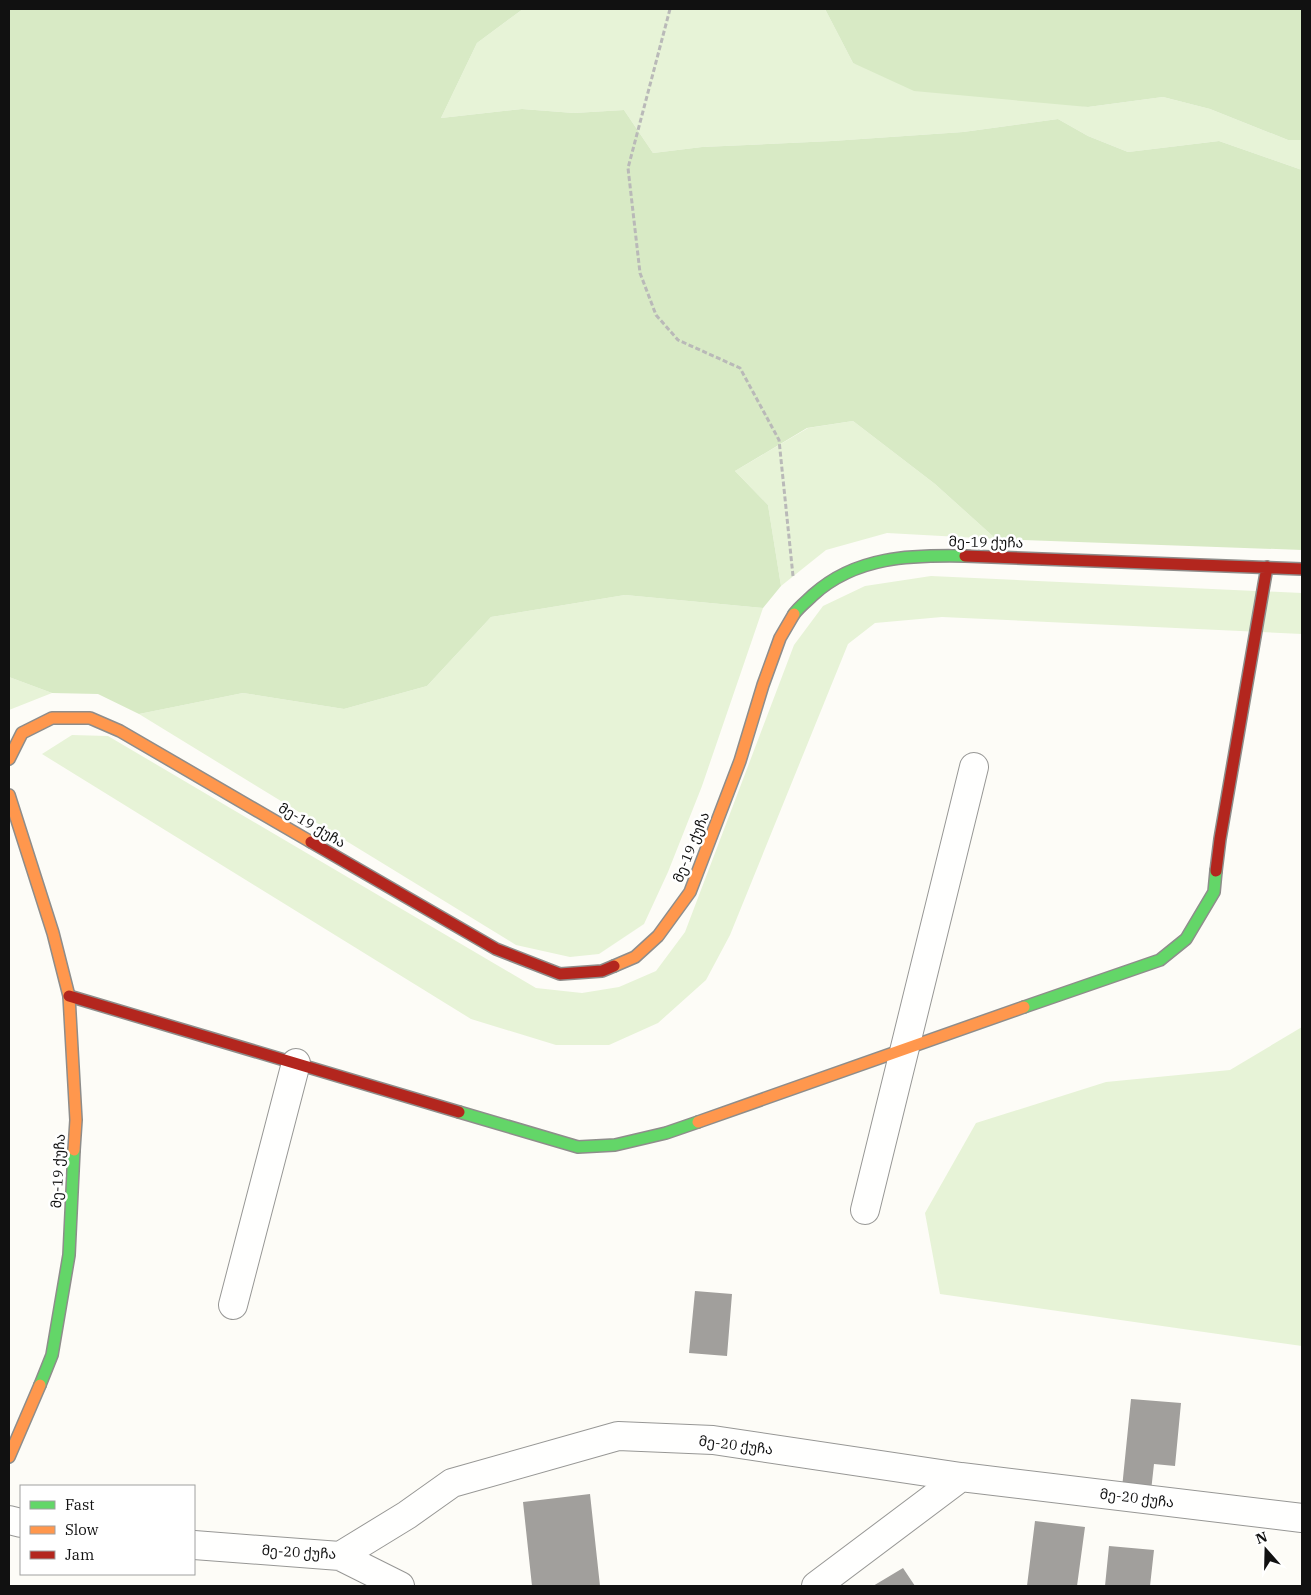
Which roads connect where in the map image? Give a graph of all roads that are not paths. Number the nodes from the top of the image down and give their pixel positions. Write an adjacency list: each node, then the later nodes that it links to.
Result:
1 (1268, 567): 2 (street, მე-19 ქუჩა); 3 (street, მე-19 ქუჩა); 7 (street)
2 (1302, 569)
3 (9, 759)
4 (974, 767): 7 (street)
5 (9, 795): 6 (street, მე-19 ქუჩა)
6 (69, 996): 8 (street); 11 (street, მე-19 ქუჩა)
7 (904, 1050): 8 (street); 9 (street)
8 (296, 1063): 10 (street)
9 (865, 1210)
10 (233, 1305)
11 (17, 1419): 12 (street, მე-19 ქუჩა)
12 (9, 1457)
13 (961, 1477): 14 (street, მე-20 ქუჩა); 16 (street, მე-20 ქუჩა); 18 (street)
14 (1302, 1518)
15 (195, 1545): 16 (street, მე-20 ქუჩა)
16 (340, 1556): 17 (street)
17 (400, 1586)
18 (816, 1586)

